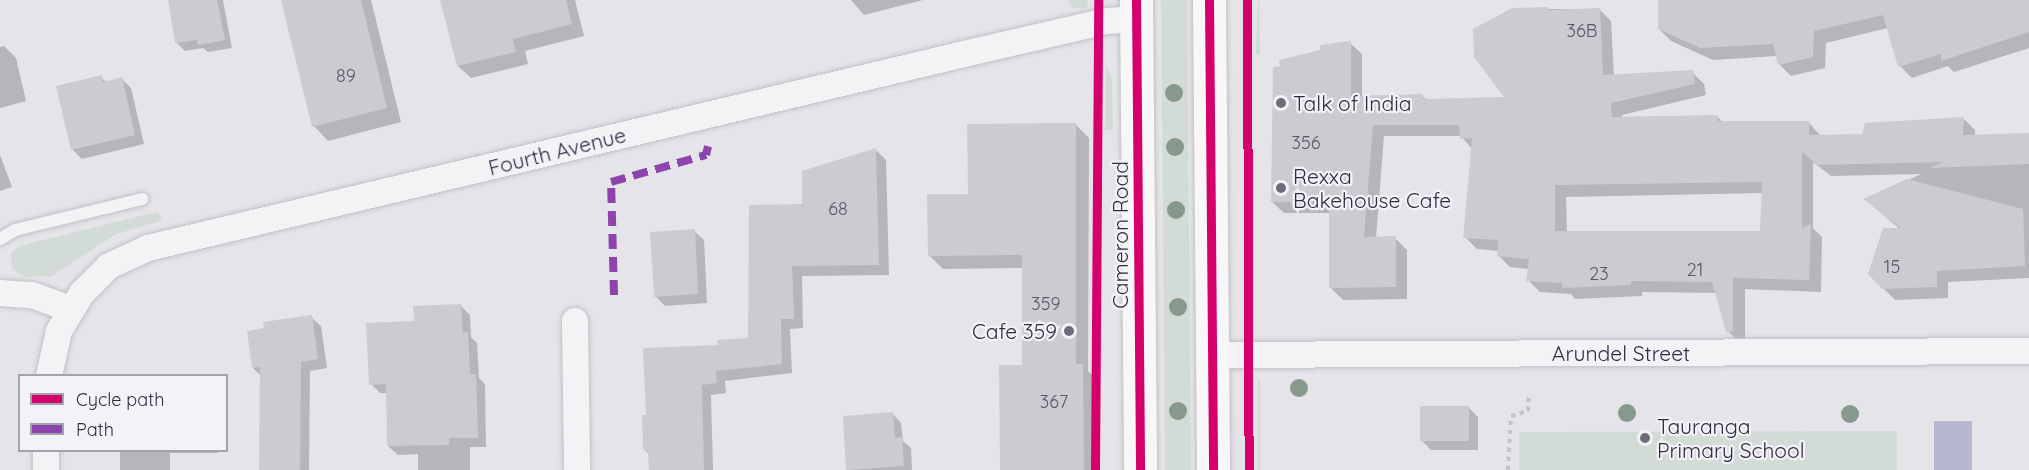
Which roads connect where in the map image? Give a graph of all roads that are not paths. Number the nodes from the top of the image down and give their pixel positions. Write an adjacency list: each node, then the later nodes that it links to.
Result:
1 (1209, 0): 9 (main road)
2 (1136, 9): 6 (street, Fourth Avenue); 14 (main road, Cameron Road)
3 (142, 200): 4 (lane)
4 (0, 239)
5 (0, 292): 6 (street)
6 (70, 309): 10 (street, Fourth Avenue)
7 (575, 321): 13 (street)
8 (2029, 351): 9 (street, Arundel Street)
9 (1213, 355): 15 (main road)
10 (49, 374)
11 (46, 452): 12 (street)
12 (46, 470)
13 (577, 470)
14 (1140, 470)
15 (1213, 470)

